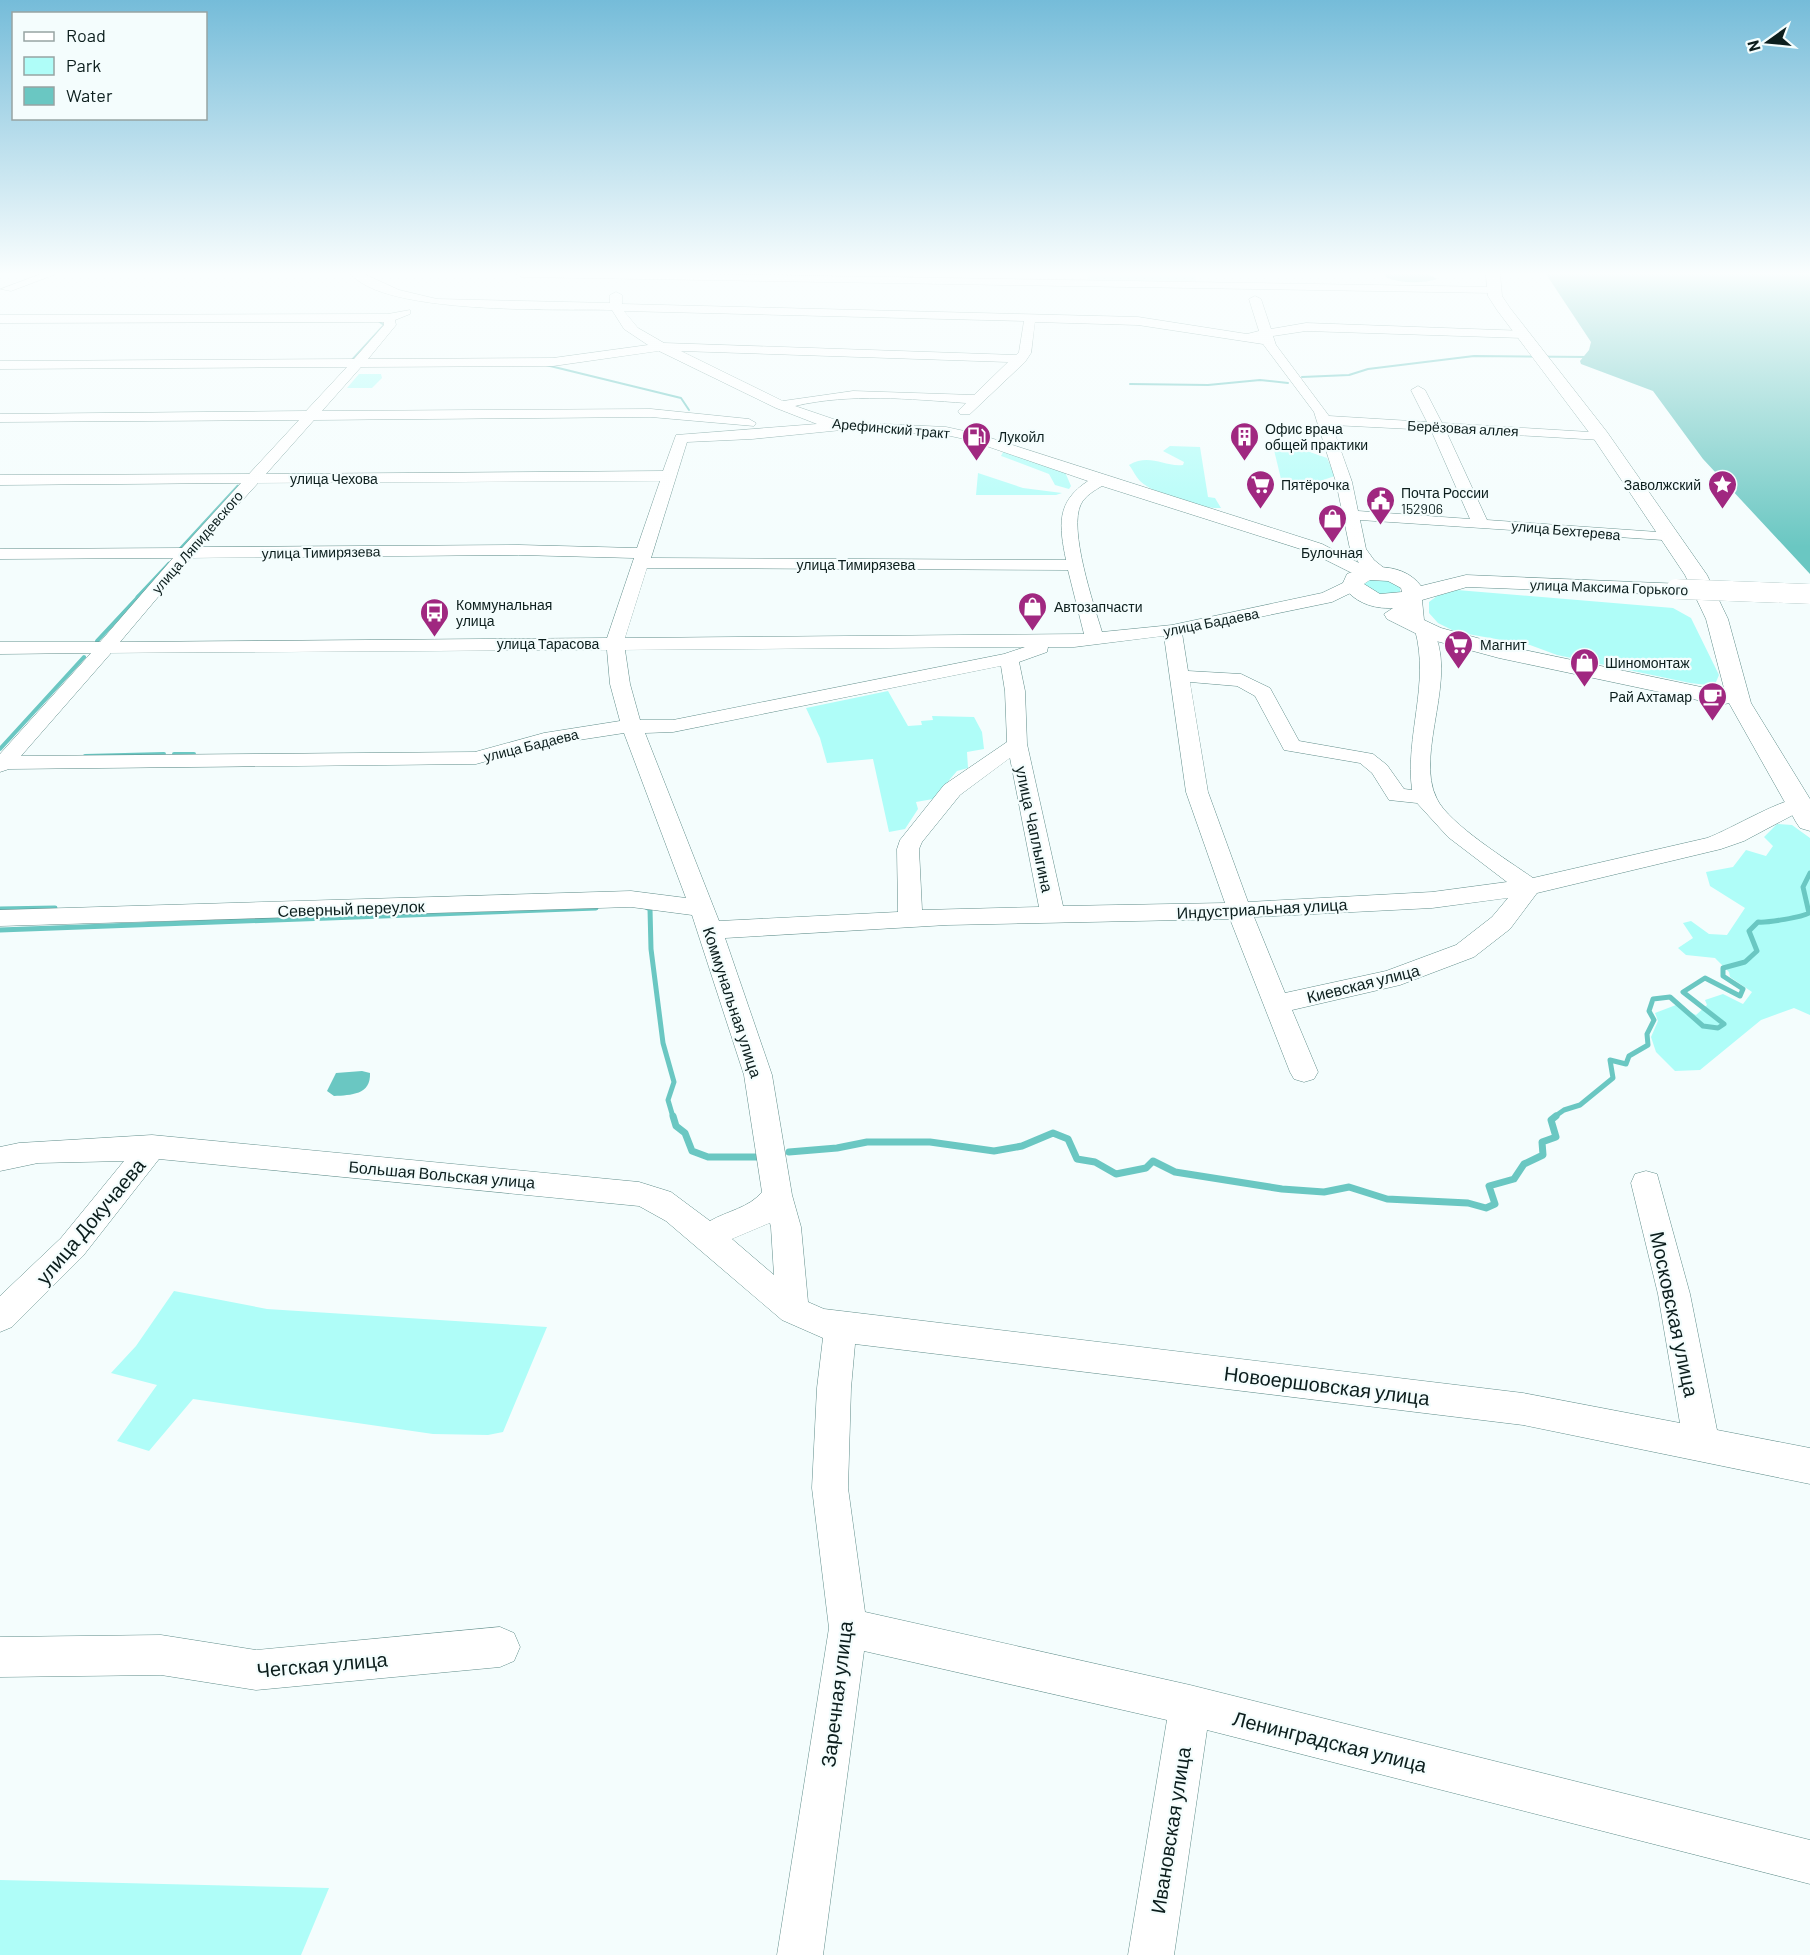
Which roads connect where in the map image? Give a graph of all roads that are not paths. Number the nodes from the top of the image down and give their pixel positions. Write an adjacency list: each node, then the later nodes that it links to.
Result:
1 (356, 365): 9 (street, улица Ляпидевского)
2 (698, 365): 8 (street, Арефинский тракт)
3 (1014, 365): 7 (street)
4 (1284, 365): 11 (street)
5 (1548, 365): 15 (main road)
6 (1418, 390): 13 (street)
7 (975, 399): 8 (street); 14 (street)
8 (781, 405): 12 (street, Арефинский тракт)
9 (311, 416): 10 (street); 12 (street); 17 (street, улица Ляпидевского)
10 (0, 418)
11 (1324, 420): 13 (street, Берёзовая аллея); 20 (street)
12 (842, 426): 14 (street, Арефинский тракт); 16 (street, Коммунальная улица)
13 (1436, 426): 15 (street, Берёзовая аллея); 21 (street)
14 (946, 431): 19 (street, Арефинский тракт)
15 (1601, 436): 22 (main road)
16 (668, 476): 17 (street, улица Чехова); 27 (street, Коммунальная улица)
17 (254, 479): 18 (street, улица Чехова); 25 (street, улица Ляпидевского)
18 (0, 480)
19 (1100, 480): 23 (street, Арефинский тракт); 28 (street)
20 (1352, 515): 21 (street, улица Бехтерева); 24 (street)
21 (1480, 523): 22 (street, улица Бехтерева)
22 (1672, 538): 43 (main road)
23 (1316, 548): 24 (street); 31 (street, Арефинский тракт)
24 (1358, 549): 29 (street); 31 (street)
25 (186, 553): 26 (street, улица Тимирязева); 27 (street, улица Тимирязева); 39 (street, улица Ляпидевского)
26 (0, 554)
27 (641, 558): 28 (street, улица Тимирязева); 37 (street, Коммунальная улица)
28 (1074, 565): 36 (street)
29 (1387, 575): 30 (main road); 31 (main road); 33 (main road)
30 (1466, 581): 32 (main road, улица Максима Горького, bridge); 33 (main road, улица Максима Горького)
31 (1359, 585): 33 (main road, улица Максима Горького); 34 (main road); 35 (street, улица Бадаева)
32 (1810, 594)
33 (1411, 596): 34 (main road)
34 (1419, 627): 43 (main road); 48 (street)
35 (1172, 630): 36 (street, улица Бадаева); 42 (street)
36 (1095, 639): 38 (street, улица Тарасова)
37 (615, 642): 38 (street, улица Тарасова); 39 (street, улица Тарасова); 44 (street, Коммунальная улица)
38 (1051, 642): 41 (street, улица Бадаева)
39 (108, 646): 40 (street, улица Тарасова); 46 (street, улица Ляпидевского)
40 (0, 648)
41 (1009, 659): 44 (street, улица Бадаева); 45 (street, улица Чаплыгина)
42 (1179, 676): 47 (street); 53 (street)
43 (1734, 707): 50 (main road)
44 (632, 727): 46 (street, улица Бадаева); 52 (street, Коммунальная улица)
45 (1017, 744): 54 (street, улица Чаплыгина); 56 (street, улица Чаплыгина)
46 (1, 764)
47 (1380, 769): 48 (street); 49 (street)
48 (1422, 770): 49 (street)
49 (1425, 797): 51 (street)
50 (1804, 813): 51 (street, Индустриальная улица)
51 (1529, 887): 53 (street, Индустриальная улица); 58 (street, Киевская улица)
52 (702, 908): 55 (street, Северный переулок); 57 (street, Коммунальная улица)
53 (1239, 910): 54 (street, Индустриальная улица); 58 (street)
54 (1053, 914): 56 (street, Индустриальная улица)
55 (0, 918)
56 (910, 919): 57 (street, Индустриальная улица)
57 (710, 930): 63 (street, Коммунальная улица)
58 (1275, 1005): 59 (street)
59 (1304, 1072)
60 (152, 1147): 61 (street, Большая Вольская улица); 64 (street, Большая Вольская улица); 66 (street, улица Докучаева)
61 (0, 1158)
62 (1646, 1183): 68 (street, Московская улица)
63 (777, 1195): 64 (street); 65 (street, Коммунальная улица)
64 (709, 1237): 65 (street, Большая Вольская улица)
65 (793, 1310): 67 (street, Большая Вольская улица)
66 (0, 1317)
67 (841, 1325): 68 (street, Новоершовская улица); 70 (street, Заречная улица)
68 (1702, 1446): 69 (street, Новоершовская улица)
69 (1810, 1466)
70 (849, 1628): 73 (street, Ленинградская улица); 76 (street, Заречная улица)
71 (500, 1647): 72 (street, Чегская улица)
72 (0, 1657)
73 (1190, 1705): 74 (street, Ленинградская улица); 77 (street, Ивановская улица)
74 (1794, 1858): 75 (street)
75 (1810, 1883)
76 (800, 1955)
77 (1151, 1955)

